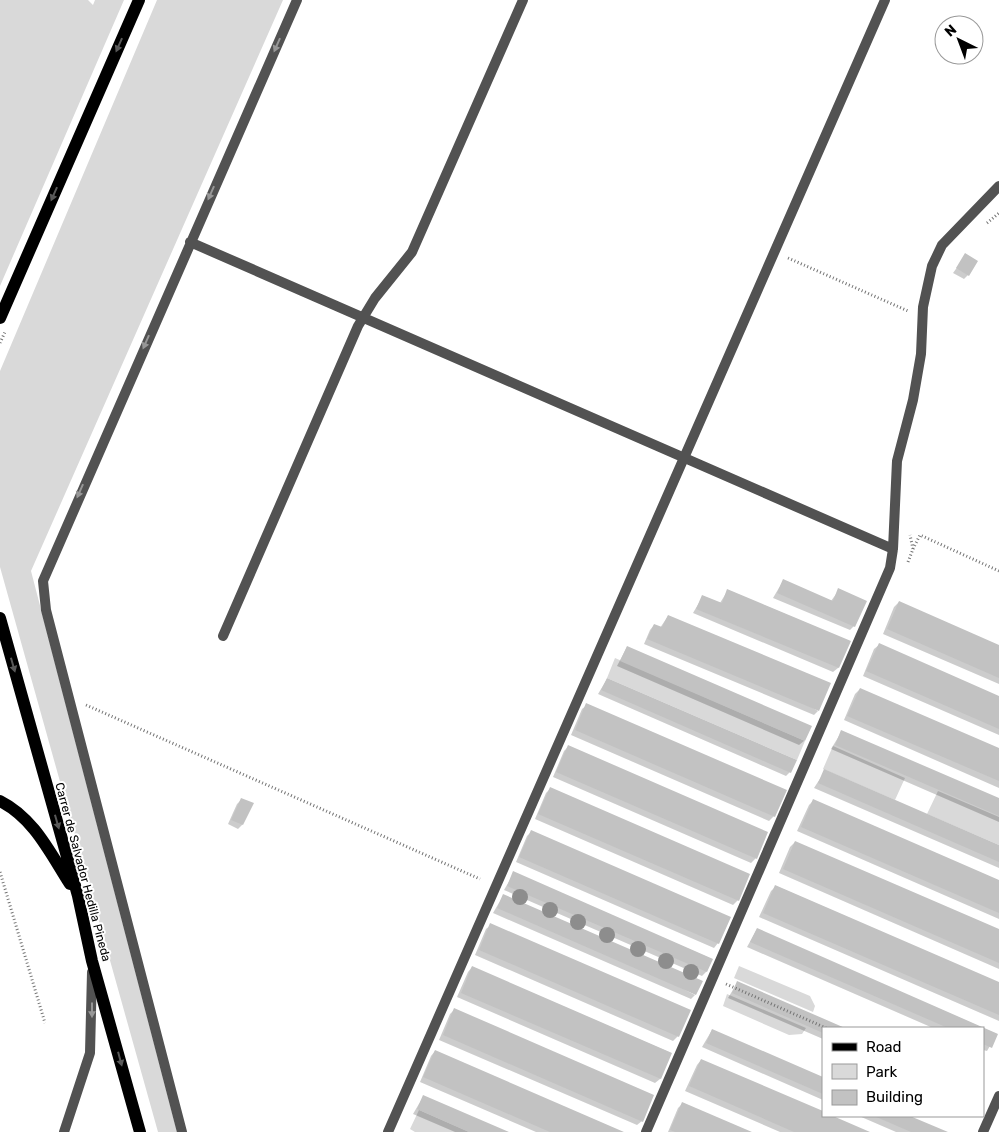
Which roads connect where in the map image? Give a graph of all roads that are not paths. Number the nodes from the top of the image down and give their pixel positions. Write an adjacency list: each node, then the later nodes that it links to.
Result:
1 (139, 0): 7 (main road, one-way to 7)
2 (297, 0): 6 (lane, one-way to 6)
3 (523, 0): 8 (lane)
4 (885, 0): 9 (lane)
5 (999, 186): 10 (lane)
6 (190, 242): 8 (lane); 19 (lane, one-way to 19)
7 (0, 318)
8 (363, 318): 9 (lane); 12 (lane)
9 (685, 458): 10 (lane); 20 (lane)
10 (893, 549): 21 (lane)
11 (0, 618): 14 (main road, Carrer de Salvador Hedilla Pineda, one-way to 14)
12 (223, 636)
13 (0, 802): 14 (main road)
14 (78, 896): 15 (main road, Carrer de Salvador Hedilla Pineda)
15 (92, 961): 17 (lane, one-way to 17); 18 (main road, Carrer de Salvador Hedilla Pineda, one-way to 18)
16 (999, 1096): 22 (lane)
17 (64, 1132)
18 (140, 1132)
19 (182, 1132)
20 (388, 1132)
21 (646, 1132)
22 (983, 1132)

